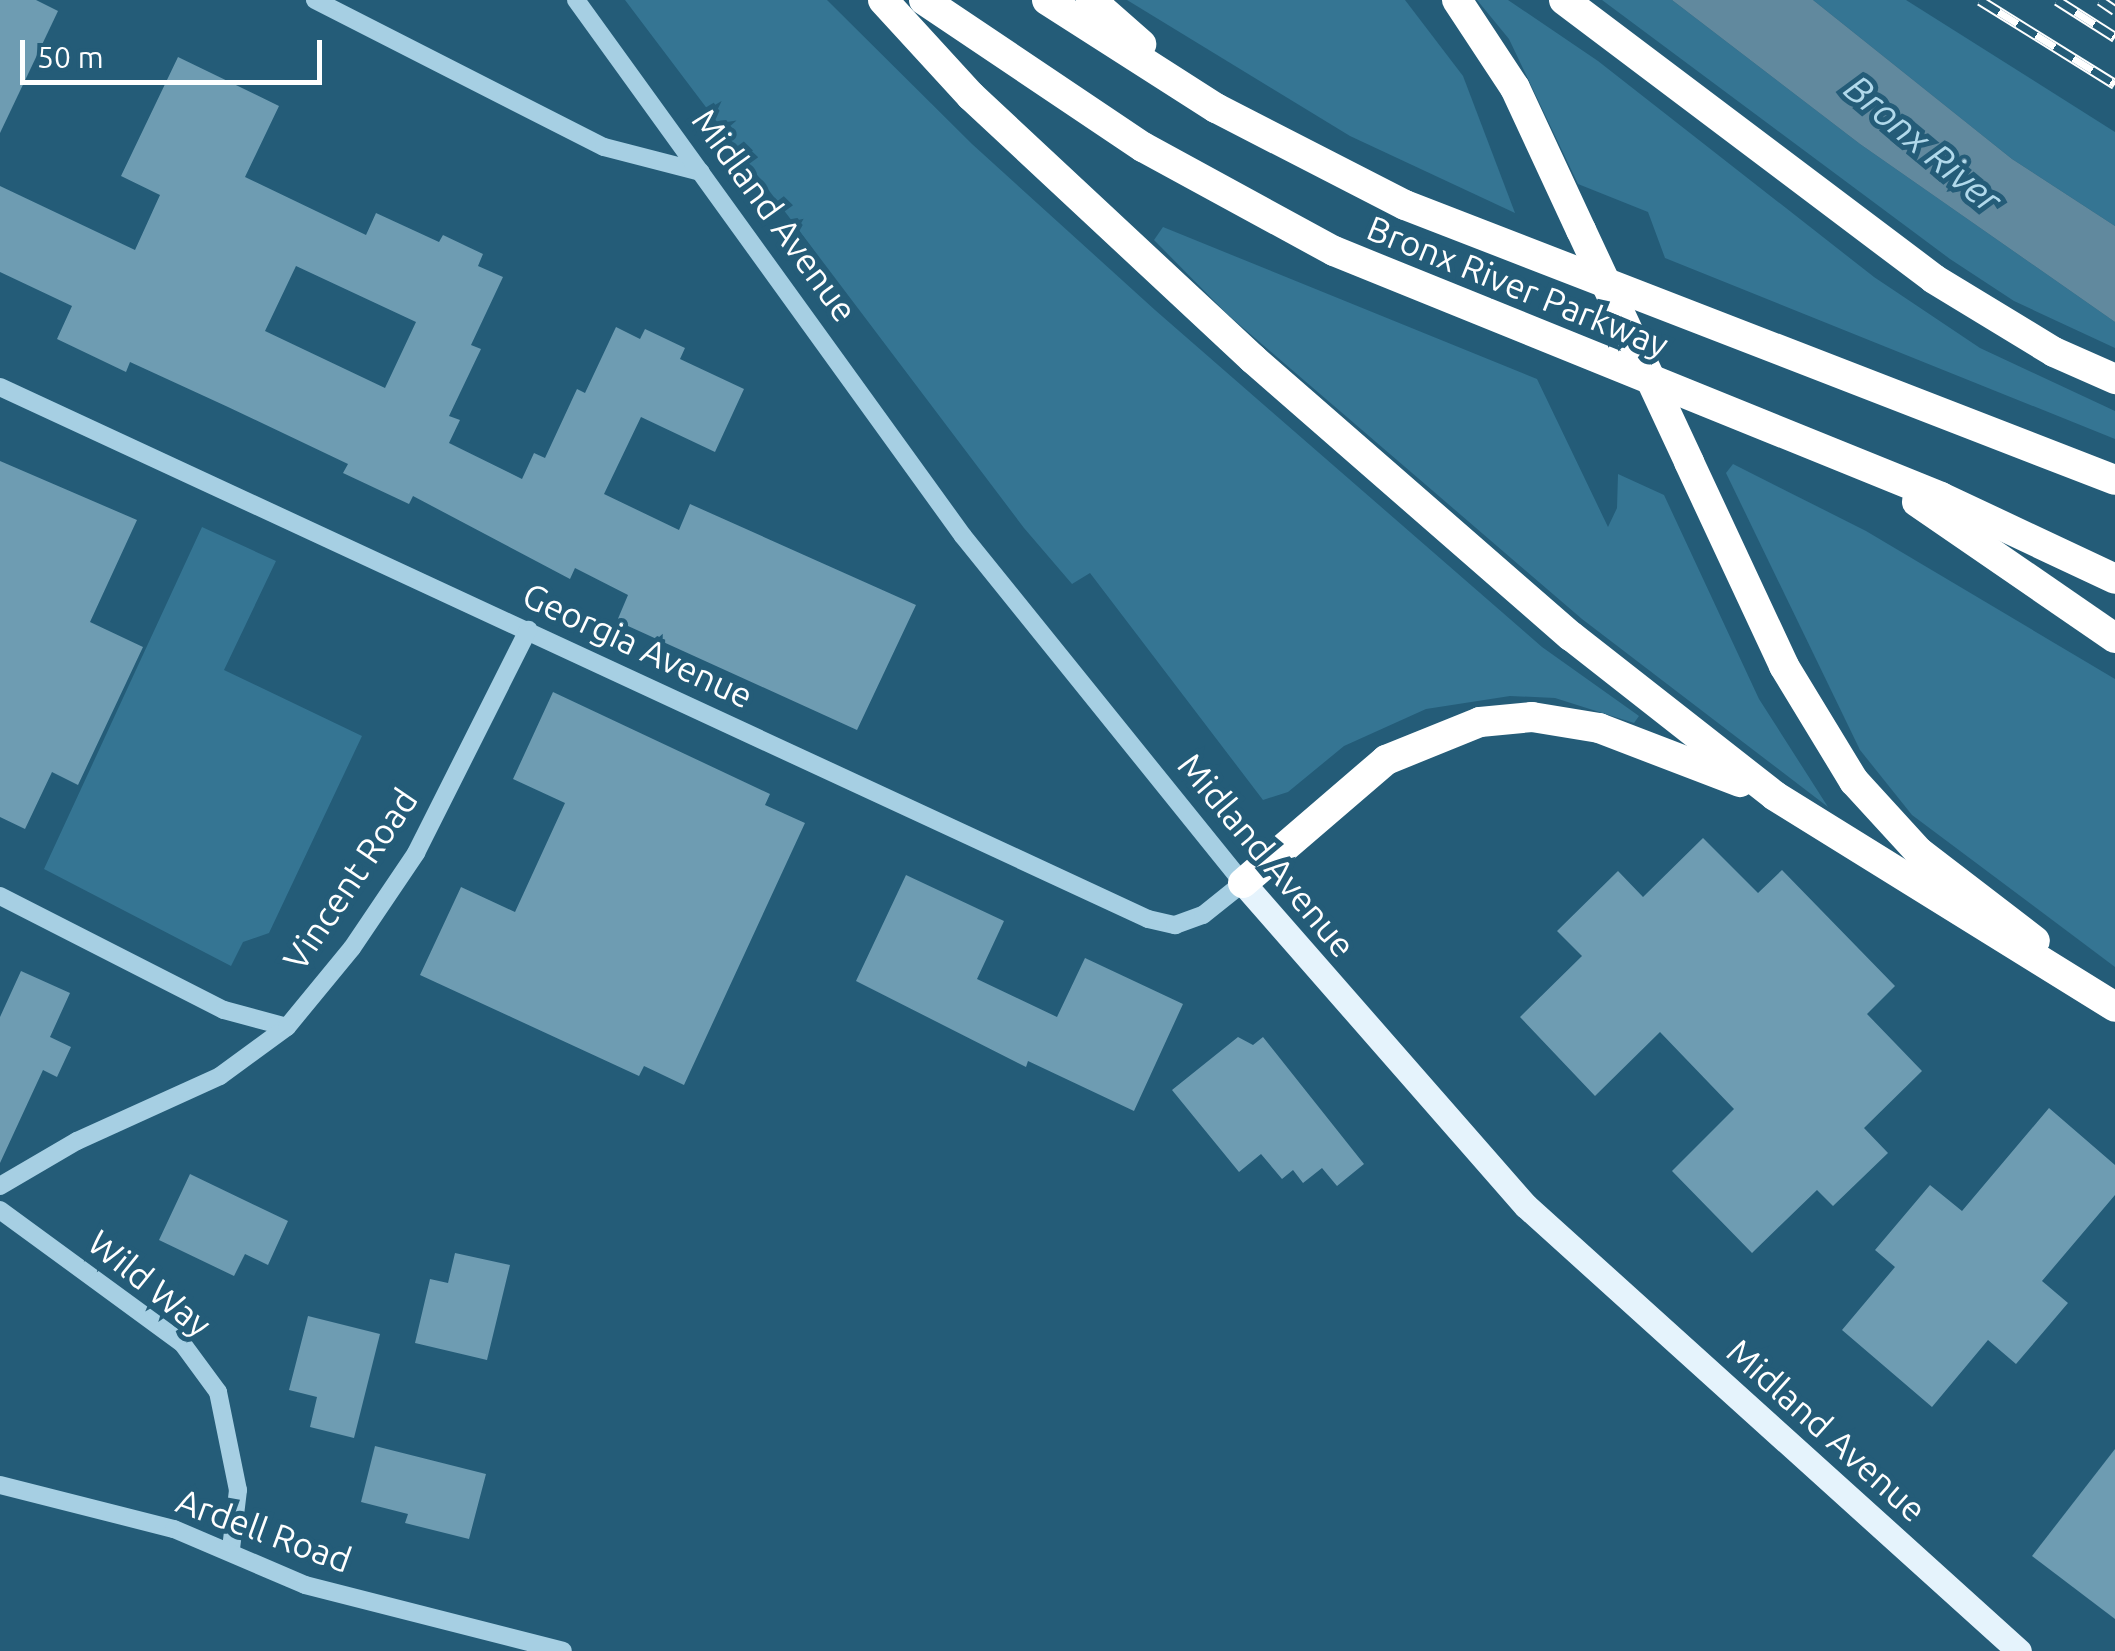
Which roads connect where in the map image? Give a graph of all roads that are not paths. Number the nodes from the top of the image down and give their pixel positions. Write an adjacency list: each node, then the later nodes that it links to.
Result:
1 (315, 0): 10 (street)
2 (576, 0): 10 (street, Midland Avenue)
3 (883, 0): 18 (highway)
4 (924, 0): 13 (highway, Bronx River Parkway)
5 (1047, 0): 9 (highway, Bronx River Parkway)
6 (1091, 0): 9 (highway)
7 (1457, 0): 21 (highway, bridge)
8 (1564, 0): 11 (highway)
9 (1216, 108): 14 (highway, Bronx River Parkway)
10 (701, 172): 19 (street, Midland Avenue)
11 (2115, 378)
12 (0, 387): 16 (street, Georgia Avenue)
13 (1860, 463): 15 (highway, Bronx River Parkway); 17 (highway)
14 (2115, 480)
15 (2115, 580)
16 (528, 630): 19 (street, Georgia Avenue); 23 (street, Vincent Road)
17 (2115, 638)
18 (1774, 796): 19 (highway); 22 (highway)
19 (1243, 883): 29 (main road, Midland Avenue)
20 (0, 896): 23 (street)
21 (2115, 998)
22 (2115, 1008)
23 (287, 1027): 24 (street, Vincent Road)
24 (0, 1186)
25 (0, 1210): 27 (street, Wild Way)
26 (0, 1486): 27 (street, Ardell Road)
27 (231, 1549): 28 (street, Ardell Road)
28 (563, 1651)
29 (2019, 1651)

